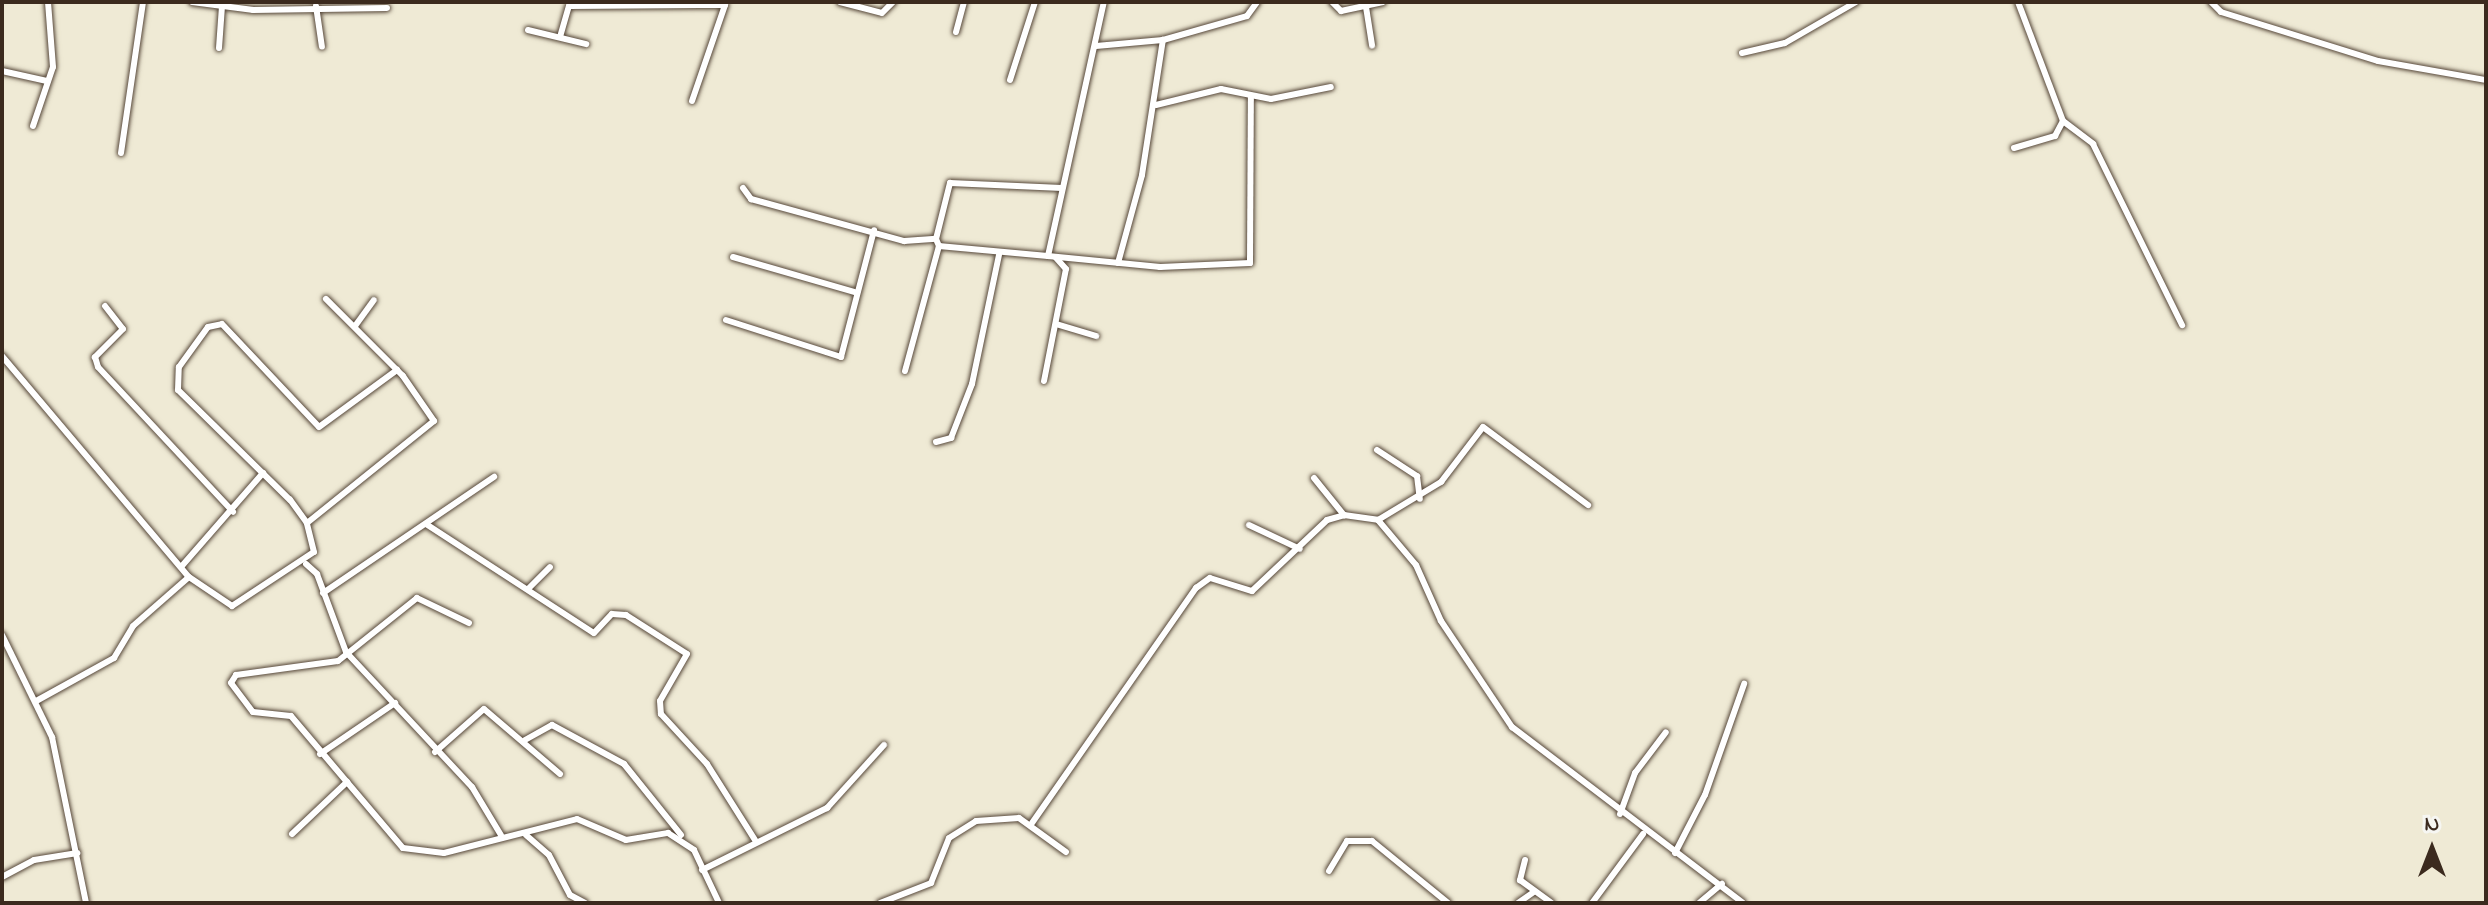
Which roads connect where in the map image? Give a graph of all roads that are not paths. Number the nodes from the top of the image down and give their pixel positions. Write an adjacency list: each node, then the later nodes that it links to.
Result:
1 (48, 2): 34 (street)
2 (143, 2): 42 (street)
3 (192, 2): 17 (street)
4 (840, 2): 5 (street)
5 (893, 2)
6 (964, 2): 22 (street)
7 (1035, 2): 32 (street)
8 (1104, 2): 26 (street)
9 (1257, 2): 24 (street)
10 (1332, 2): 19 (street)
11 (1383, 2): 19 (street)
12 (1856, 2): 30 (street)
13 (2018, 2): 39 (street)
14 (2211, 2): 33 (street)
15 (569, 4): 16 (street); 23 (street)
16 (726, 4): 37 (street)
17 (222, 6): 18 (street); 29 (street)
18 (316, 6): 20 (street); 28 (street)
19 (1366, 7): 27 (street)
20 (387, 8)
21 (528, 30): 23 (street)
22 (956, 32)
23 (560, 37): 25 (street)
24 (1163, 40): 26 (street); 38 (street)
25 (586, 44)
26 (1096, 46): 44 (street)
27 (1372, 46)
28 (322, 47)
29 (219, 48)
30 (1742, 53)
31 (2, 71): 34 (street)
32 (1010, 80)
33 (2486, 80)
34 (47, 81): 40 (street)
35 (1331, 87): 36 (street)
36 (1251, 97): 38 (street); 50 (street)
37 (692, 101)
38 (1156, 105): 50 (street)
39 (2063, 121): 41 (street); 57 (street)
40 (33, 126)
41 (2014, 148)
42 (121, 153)
43 (743, 188): 45 (street)
44 (1062, 188): 46 (street); 48 (street)
45 (874, 230): 46 (street); 51 (street)
46 (937, 243): 47 (street); 62 (street)
47 (999, 255): 48 (street); 64 (street)
48 (1048, 256): 50 (street); 56 (street)
49 (733, 257): 51 (street)
50 (1118, 263)
51 (854, 292): 55 (street)
52 (326, 299): 58 (street)
53 (374, 300): 58 (street)
54 (105, 306): 71 (street)
55 (726, 320)
56 (1056, 324): 59 (street); 63 (street)
57 (2182, 325)
58 (355, 326): 61 (street)
59 (1096, 336)
60 (2, 356): 79 (street)
61 (397, 370): 66 (street); 74 (street)
62 (905, 371)
63 (1044, 381)
64 (936, 442)
65 (1377, 450): 69 (street)
66 (263, 473): 71 (street); 74 (street)
67 (494, 477): 75 (street)
68 (1314, 478): 72 (street)
69 (1420, 499): 70 (street); 73 (street)
70 (1588, 505)
71 (233, 512): 79 (street)
72 (1344, 515): 73 (street); 77 (street)
73 (1378, 520): 97 (street)
74 (307, 523): 78 (street)
75 (426, 524): 82 (street); 83 (street)
76 (1249, 525): 77 (street)
77 (1300, 549): 98 (street)
78 (306, 564): 81 (street); 83 (street)
79 (181, 567): 81 (street)
80 (550, 567): 82 (street)
81 (189, 577): 88 (street)
82 (528, 589): 104 (street)
83 (323, 593): 86 (street)
84 (469, 623): 86 (street)
85 (2, 635): 88 (street)
86 (346, 652): 89 (street); 94 (street)
87 (1744, 684): 107 (street)
88 (38, 700): 106 (street)
89 (395, 703): 93 (street); 94 (street)
90 (1666, 732): 97 (street)
91 (525, 740): 93 (street); 95 (street); 103 (street)
92 (884, 745): 104 (street)
93 (435, 752): 101 (street)
94 (320, 754): 96 (street)
95 (560, 774)
96 (347, 782): 99 (street); 101 (street)
97 (1620, 814): 100 (street)
98 (1032, 823): 105 (street); 117 (street)
99 (292, 834)
100 (1643, 834): 107 (street); 121 (street)
101 (501, 835): 102 (street)
102 (526, 835): 103 (street); 115 (street)
103 (681, 836): 109 (street)
104 (755, 840): 109 (street)
105 (1066, 852)
106 (77, 853): 111 (street); 114 (street)
107 (1675, 853): 112 (street)
108 (1525, 860): 113 (street)
109 (702, 870): 116 (street)
110 (1329, 871): 118 (street)
111 (2, 877)
112 (1722, 884): 122 (street); 123 (street)
113 (1534, 892): 119 (street); 120 (street)
114 (86, 903)
115 (585, 903)
116 (719, 903)
117 (880, 903)
118 (1448, 903)
119 (1518, 903)
120 (1552, 903)
121 (1592, 903)
122 (1699, 903)
123 (1743, 903)

